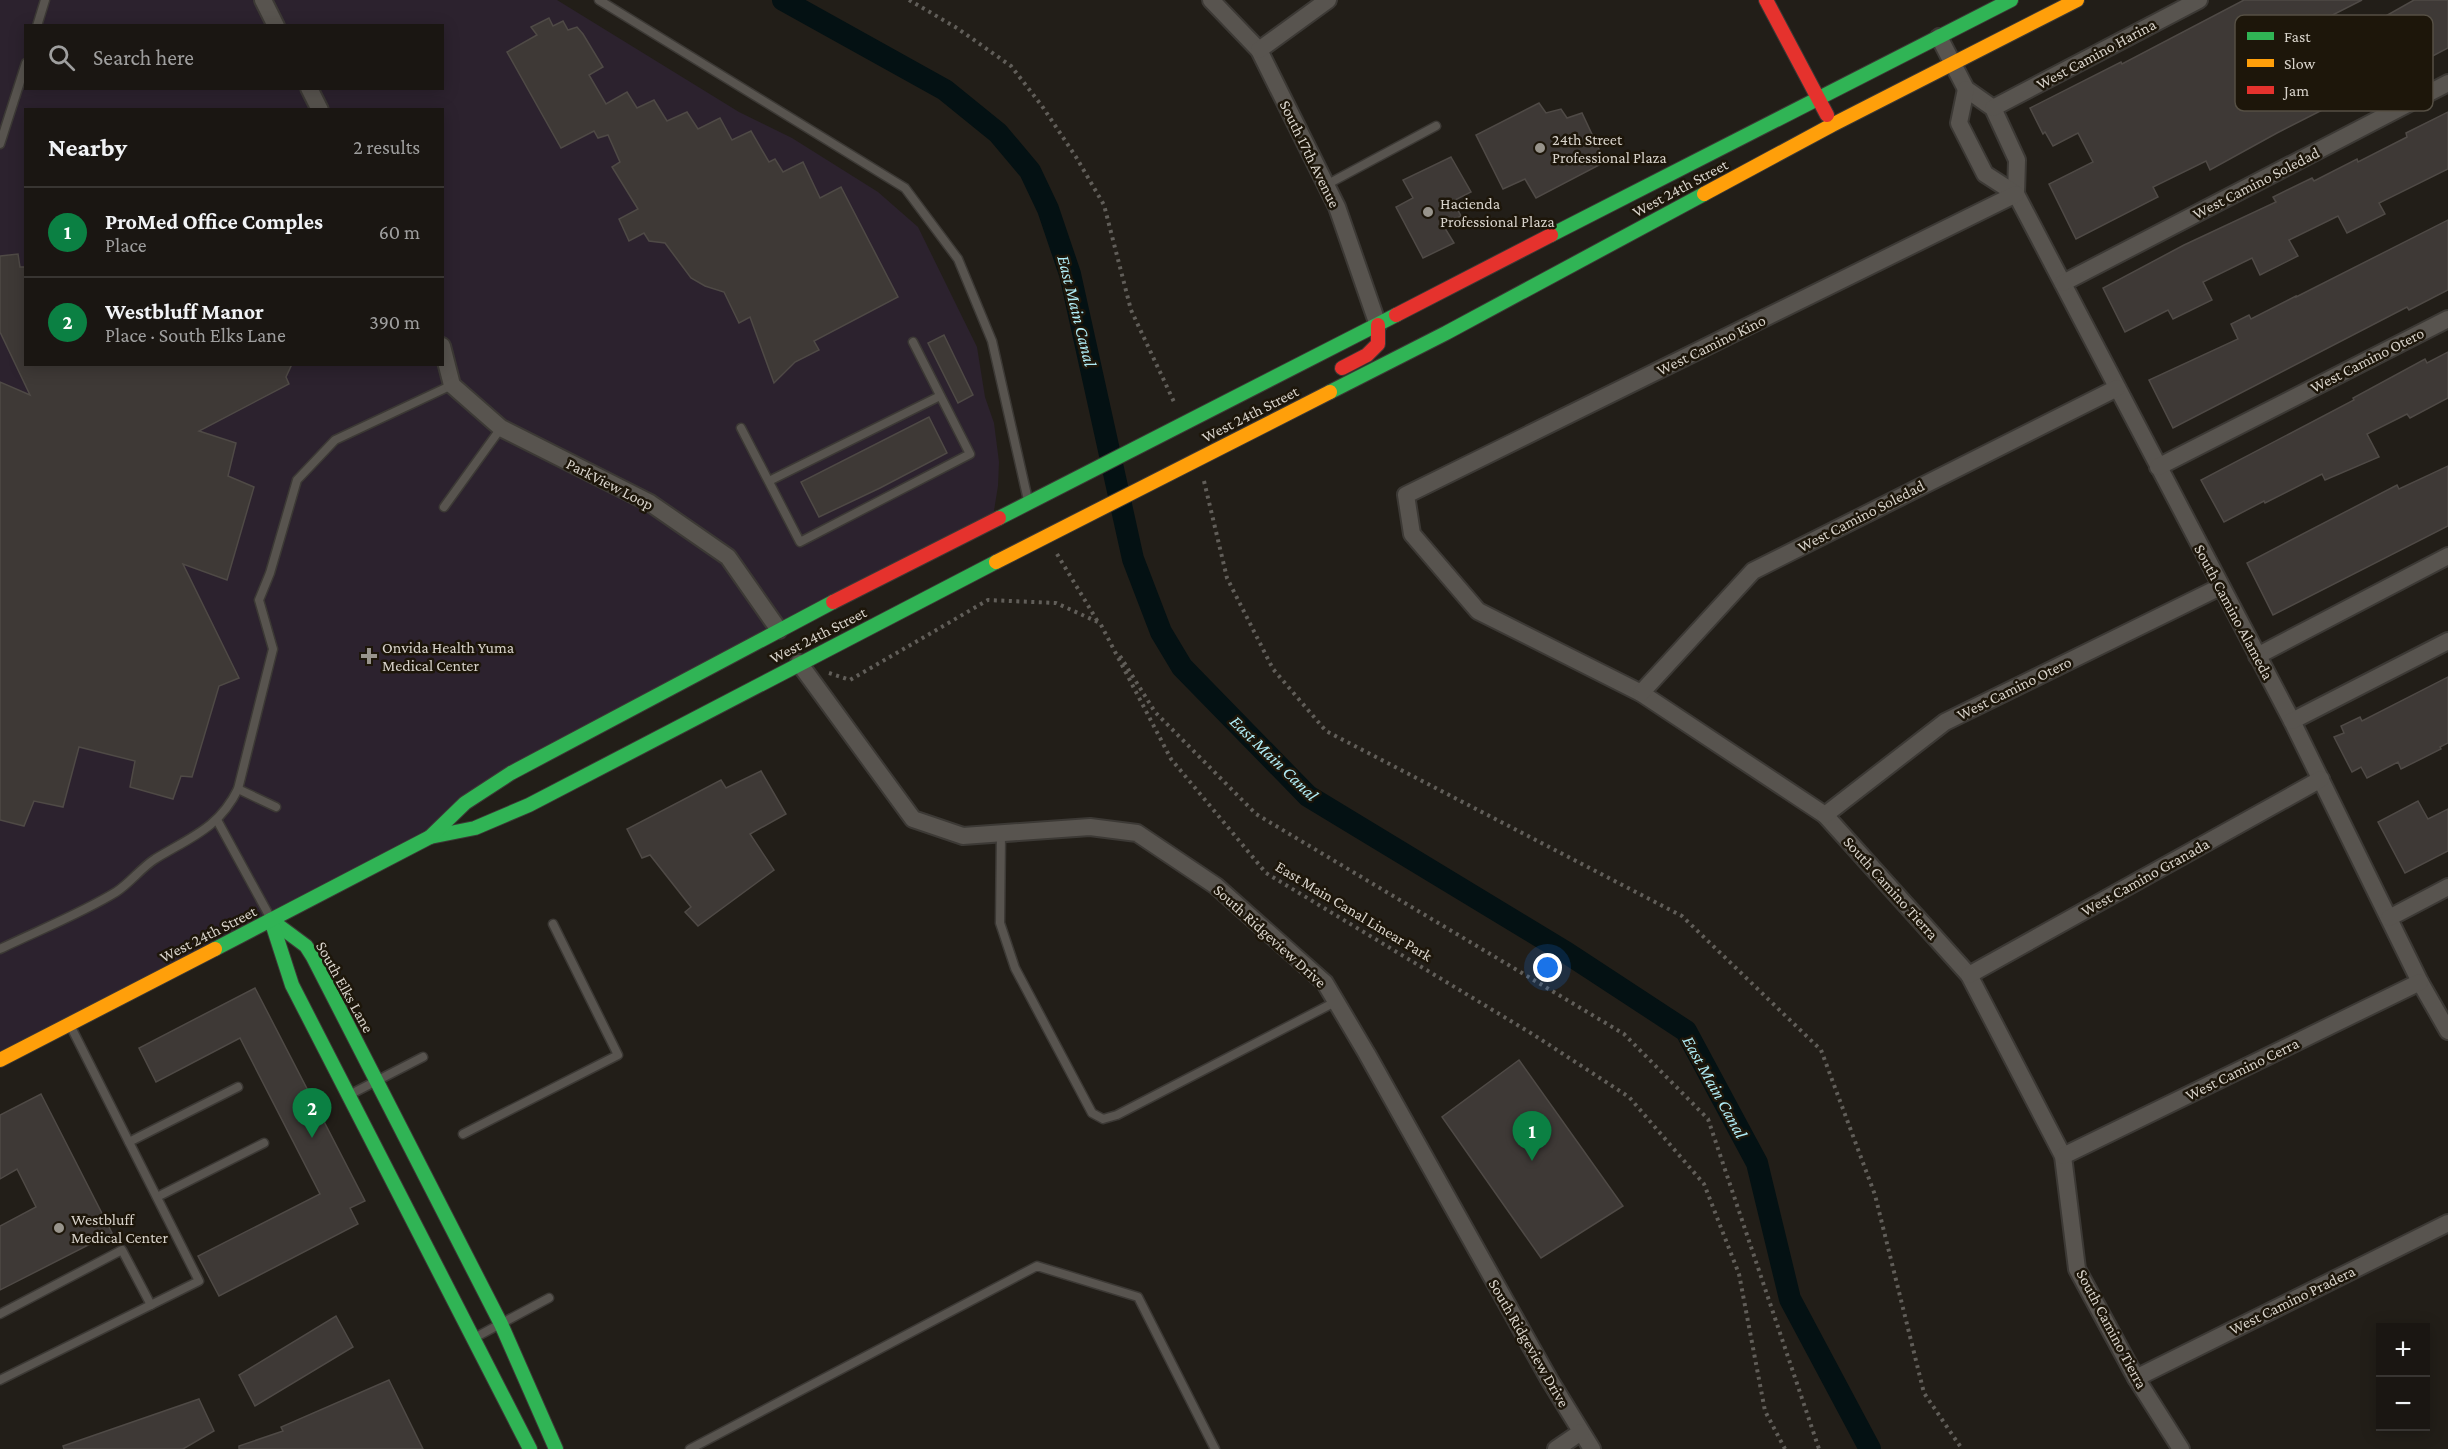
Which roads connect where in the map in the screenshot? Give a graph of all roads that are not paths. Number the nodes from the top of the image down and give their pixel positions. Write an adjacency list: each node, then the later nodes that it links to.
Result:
1 (45, 0): 10 (lane)
2 (263, 0): 11 (street)
3 (600, 0): 45 (lane)
4 (1211, 0): 13 (street, South 17th Avenue)
5 (1328, 0): 13 (street)
6 (1766, 0): 20 (main road)
7 (2011, 0): 12 (main road, West 24th Street)
8 (2077, 0): 14 (main road, West 24th Street)
9 (2199, 0): 22 (street, West Camino Harina)
10 (38, 24)
11 (275, 24)
12 (1939, 37): 14 (street); 20 (main road, West 24th Street)
13 (1259, 50): 27 (street, South 17th Avenue)
14 (1953, 65): 17 (street); 24 (main road, West 24th Street)
15 (24, 69): 26 (lane)
16 (2448, 83): 19 (street, West Camino Soledad)
17 (1966, 89): 22 (street); 28 (street)
18 (310, 90): 21 (street)
19 (2433, 91)
20 (1819, 100): 24 (main road); 31 (main road, West 24th Street)
21 (319, 108)
22 (1993, 108): 28 (street, South Camino Alameda)
23 (2394, 111): 29 (street, West Camino Soledad)
24 (1832, 125): 41 (main road, West 24th Street)
25 (1436, 126): 27 (lane)
26 (0, 144)
27 (1326, 185): 31 (street, South 17th Avenue)
28 (2016, 194): 29 (street, South Camino Alameda); 44 (street, West Camino Kino)
29 (2063, 283): 36 (street, South Camino Alameda)
30 (2448, 319): 42 (street, West Camino Otero)
31 (1378, 326): 34 (main road); 45 (main road, West 24th Street)
32 (913, 342): 37 (lane)
33 (444, 354): 35 (street)
34 (1327, 376)
35 (452, 385): 39 (street, ParkView Loop); 56 (lane)
36 (2117, 388): 42 (street, South Camino Alameda); 53 (street, West Camino Soledad)
37 (940, 396): 43 (lane); 43 (lane)
38 (1287, 398): 41 (main road)
39 (501, 428): 46 (lane); 49 (street, ParkView Loop)
40 (741, 428): 43 (lane)
41 (1253, 430): 52 (main road, West 24th Street)
42 (2158, 467): 48 (street, South Camino Alameda)
43 (769, 481)
44 (1406, 495): 53 (street, South Camino Tierra)
45 (1029, 504): 49 (main road, West 24th Street)
46 (444, 507)
47 (2448, 556): 51 (street)
48 (2220, 587): 51 (street, South Camino Alameda); 58 (street, West Camino Otero)
49 (782, 634): 61 (main road, West 24th Street)
50 (2448, 641): 54 (street)
51 (2257, 656): 54 (street, South Camino Alameda)
52 (797, 659): 60 (street, South Ridgeview Drive); 61 (main road, West 24th Street)
53 (1641, 693): 58 (street, South Camino Tierra)
54 (2292, 721): 55 (street, South Camino Alameda)
55 (2320, 780): 63 (street, South Camino Alameda); 67 (street, West Camino Granada)
56 (238, 789): 57 (lane); 59 (lane)
57 (276, 807)
58 (1825, 815): 67 (street, South Camino Tierra)
59 (217, 820): 64 (lane); 66 (lane)
60 (1001, 834): 69 (street, South Ridgeview Drive); 69 (lane)
61 (430, 837): 64 (main road, West 24th Street)
62 (2448, 887): 63 (street)
63 (2389, 918): 68 (street, South Camino Alameda)
64 (271, 920): 70 (main road, West 24th Street); 74 (main road, South Elks Lane); 76 (main road)
65 (553, 924): 77 (lane)
66 (0, 950)
67 (1969, 975): 80 (street, South Camino Tierra)
68 (2420, 982): 71 (street, South Camino Alameda); 80 (street, West Camino Cerra)
69 (1336, 1001): 90 (street, South Ridgeview Drive)
70 (70, 1024): 73 (main road, West 24th Street); 78 (lane)
71 (2448, 1031)
72 (423, 1057): 74 (lane)
73 (0, 1060)
74 (376, 1081): 76 (lane); 86 (main road, South Elks Lane)
75 (238, 1087): 78 (lane)
76 (348, 1095): 87 (main road)
77 (463, 1134)
78 (129, 1142): 81 (lane)
79 (264, 1143): 81 (lane)
80 (2063, 1156): 88 (street, South Camino Tierra)
81 (157, 1197): 84 (lane)
82 (2448, 1222): 88 (street, West Camino Pradera)
83 (549, 1298): 86 (lane)
84 (151, 1305): 85 (lane); 89 (lane)
85 (0, 1314)
86 (501, 1324): 87 (lane); 92 (main road, South Elks Lane)
87 (473, 1339): 91 (main road)
88 (2136, 1378): 97 (street, South Camino Tierra)
89 (0, 1380)
90 (1581, 1432): 95 (street); 96 (street, South Ridgeview Drive)
91 (530, 1449)
92 (556, 1449)
93 (690, 1449): 94 (lane)
94 (1215, 1449)
95 (1556, 1449)
96 (1592, 1449)
97 (2181, 1449)

